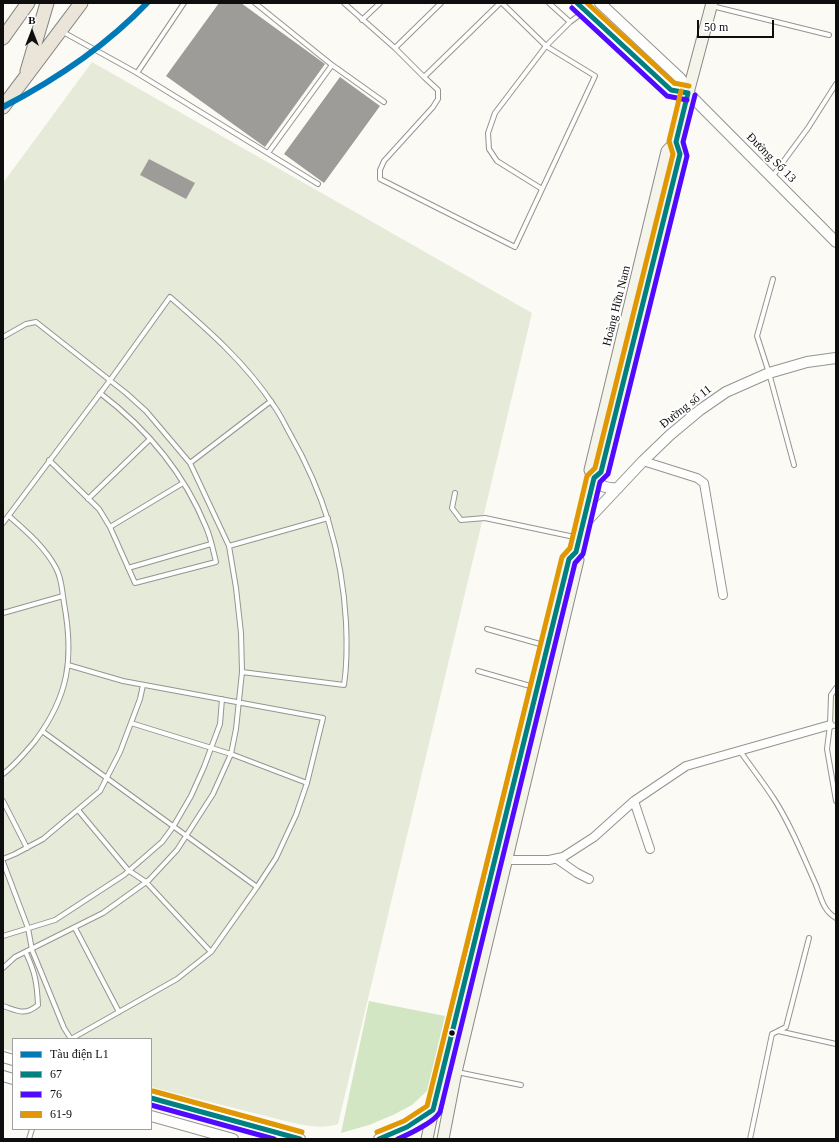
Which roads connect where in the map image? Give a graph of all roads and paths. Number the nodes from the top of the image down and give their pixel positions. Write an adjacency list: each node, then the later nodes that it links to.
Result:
1 (28, 3): 19 (highway)
2 (47, 3): 25 (highway)
3 (81, 3): 17 (highway)
4 (184, 3): 23 (lane)
5 (255, 3): 22 (lane)
6 (344, 3): 15 (lane)
7 (380, 3): 15 (lane)
8 (441, 3): 21 (lane)
9 (501, 3): 20 (lane); 24 (lane)
10 (549, 3): 16 (lane)
11 (577, 3): 14 (street)
12 (600, 3): 28 (street, Đường Số 13)
13 (712, 4): 18 (lane); 28 (main road, Hoàng Hữu Nam)
14 (585, 10): 16 (lane); 28 (street)
15 (362, 20): 21 (lane)
16 (570, 22): 20 (lane)
17 (60, 31): 23 (lane); 25 (highway)
18 (830, 35)
19 (3, 38)
20 (546, 46): 34 (lane); 34 (lane)
21 (395, 48): 24 (lane)
22 (332, 65): 29 (lane); 31 (lane)
23 (137, 74): 31 (lane)
24 (424, 77): 34 (lane)
25 (24, 80): 30 (highway)
26 (836, 84): 27 (lane)
27 (835, 89): 32 (lane)
28 (688, 93): 32 (street, Đường Số 13); 48 (main road, Hoàng Hữu Nam)
29 (384, 102)
30 (3, 107)
31 (268, 153): 33 (lane)
32 (772, 177): 35 (street, Đường Số 13)
33 (318, 184)
34 (542, 190)
35 (836, 242)
36 (773, 279): 39 (lane)
37 (3, 337): 40 (lane)
38 (836, 358): 39 (street, Đường số 11)
39 (769, 373): 45 (street, Đường số 11); 47 (lane)
40 (110, 379): 41 (lane); 42 (lane); 46 (lane)
41 (100, 393): 43 (lane); 44 (lane)
42 (271, 401): 46 (lane); 54 (lane)
43 (150, 439): 49 (lane); 52 (lane)
44 (49, 460): 52 (lane); 53 (lane)
45 (643, 461): 50 (street, Đường số 11); 63 (street)
46 (190, 463): 60 (lane)
47 (794, 465)
48 (594, 478): 50 (street); 56 (main road, Hoàng Hữu Nam)
49 (183, 483): 57 (lane); 59 (lane)
50 (618, 488): 56 (street, Đường số 11)
51 (455, 493): 58 (lane)
52 (88, 499): 57 (lane)
53 (9, 516): 55 (lane); 64 (lane)
54 (328, 518): 60 (lane); 70 (lane)
55 (3, 523)
56 (582, 526): 58 (main road, Hoàng Hữu Nam)
57 (110, 527): 62 (lane)
58 (579, 538): 61 (main road, Hoàng Hữu Nam)
59 (211, 544): 62 (lane); 62 (lane)
60 (229, 546): 70 (lane)
61 (576, 552): 67 (main road, Hoàng Hữu Nam); 95 (main road, Hoàng Hữu Nam)
62 (128, 568)
63 (723, 595)
64 (63, 596): 65 (lane); 68 (lane)
65 (3, 613)
66 (487, 630): 67 (lane)
67 (548, 646): 72 (main road, Hoàng Hữu Nam)
68 (68, 665): 71 (lane); 78 (lane)
69 (478, 670): 72 (lane)
70 (242, 672): 75 (lane)
71 (143, 685): 74 (lane); 76 (lane)
72 (537, 688): 93 (main road, Hoàng Hữu Nam)
73 (836, 688): 77 (lane)
74 (222, 699): 75 (lane); 79 (lane)
75 (240, 702): 81 (lane); 84 (lane)
76 (131, 723): 79 (lane); 83 (lane)
77 (833, 725): 80 (street); 87 (lane)
78 (42, 731): 82 (lane); 83 (lane)
79 (212, 748): 81 (lane); 89 (lane)
80 (740, 751): 86 (street); 101 (lane)
81 (231, 754): 84 (lane); 90 (lane)
82 (3, 774)
83 (106, 778): 88 (lane); 89 (lane)
84 (307, 783): 100 (lane)
85 (3, 800): 91 (lane)
86 (634, 801): 92 (street); 94 (street)
87 (836, 801)
88 (78, 810): 91 (lane); 97 (lane)
89 (173, 827): 90 (lane); 97 (lane)
90 (187, 835): 99 (lane); 100 (lane)
91 (27, 848): 96 (lane)
92 (650, 849)
93 (496, 858): 95 (main road); 119 (main road, Hoàng Hữu Nam)
94 (557, 859): 95 (street); 98 (street)
95 (507, 860): 116 (main road, Hoàng Hữu Nam)
96 (3, 861): 102 (lane)
97 (128, 870): 99 (lane); 102 (lane)
98 (589, 879)
99 (146, 882): 103 (lane); 107 (lane)
100 (257, 887): 107 (lane)
101 (836, 918)
102 (28, 928): 104 (lane); 106 (lane)
103 (75, 928): 106 (lane); 111 (lane)
104 (3, 936)
105 (809, 938): 112 (lane)
106 (32, 950): 108 (lane); 113 (lane)
107 (211, 952): 111 (lane)
108 (26, 953): 109 (lane); 110 (lane)
109 (3, 968)
110 (3, 1006)
111 (119, 1012): 114 (lane)
112 (778, 1031): 115 (lane); 127 (lane)
113 (70, 1038)
114 (73, 1038)
115 (836, 1044)
116 (456, 1072): 117 (lane); 126 (main road, Hoàng Hữu Nam)
117 (521, 1085)
118 (152, 1098): 121 (street)
119 (433, 1110): 124 (street); 125 (main road, Hoàng Hữu Nam)
120 (152, 1116): 122 (street)
121 (275, 1136): 123 (street)
122 (233, 1139)
123 (300, 1139)
124 (379, 1139)
125 (428, 1139)
126 (443, 1139)
127 (750, 1139)

